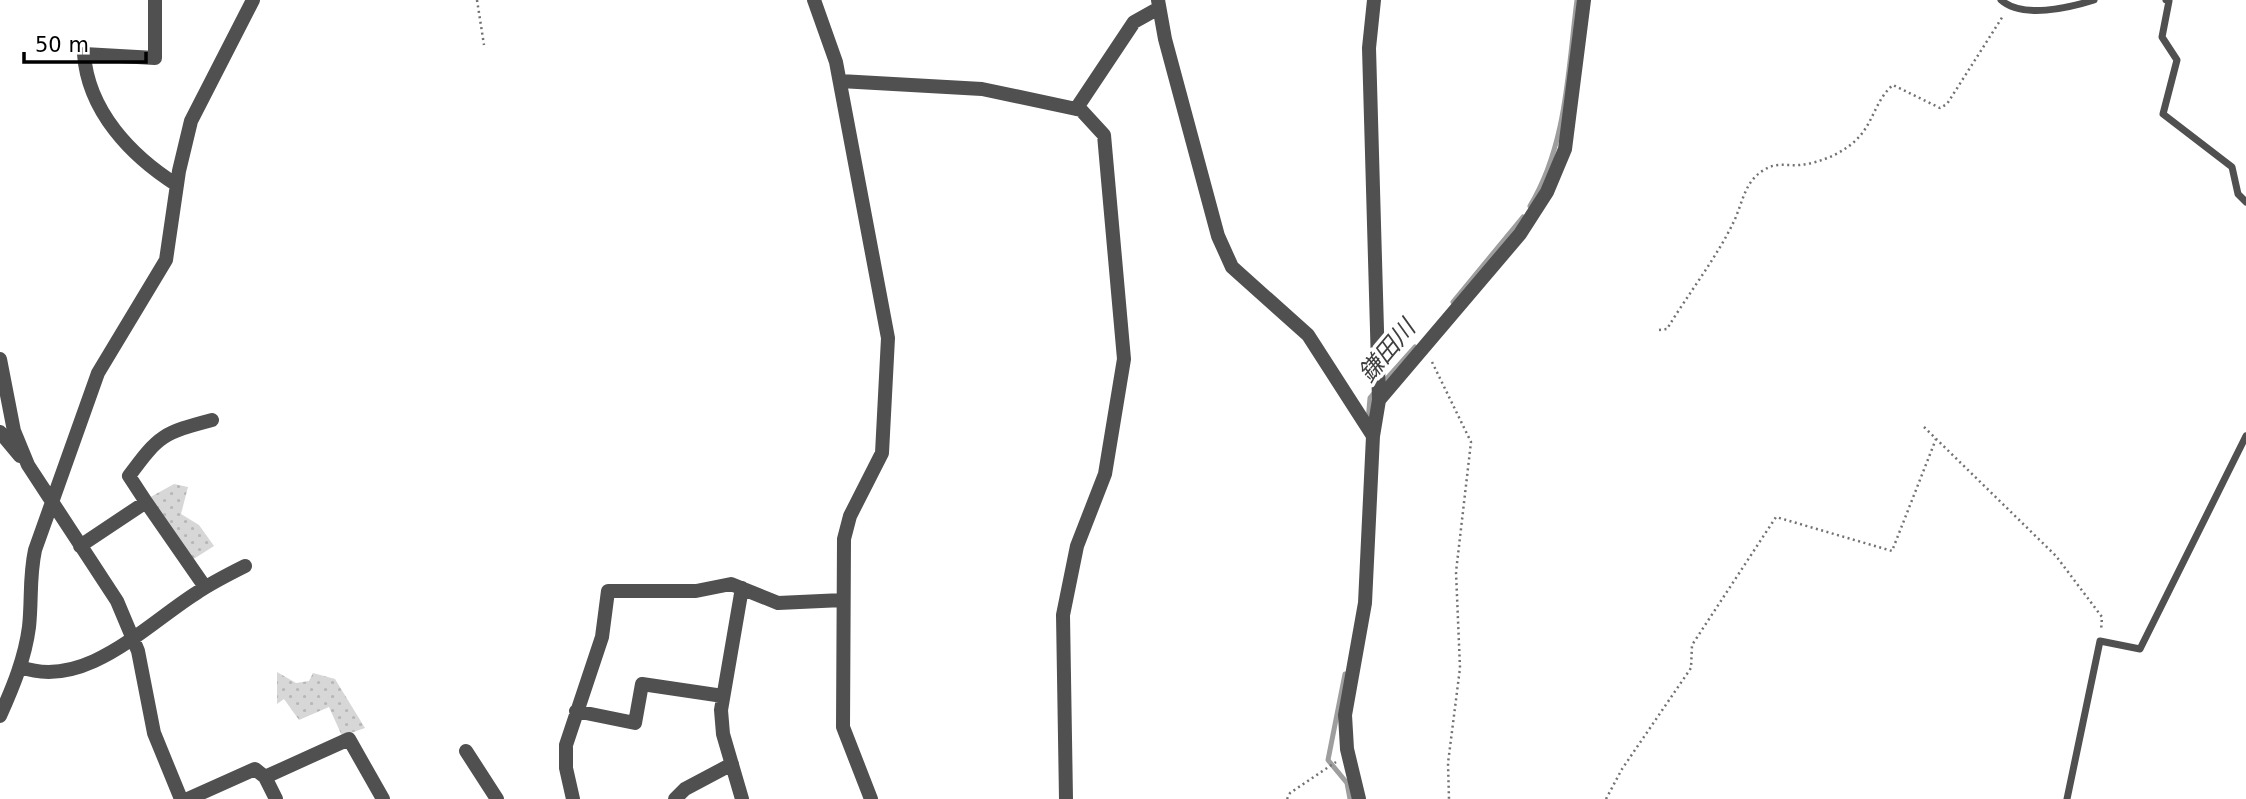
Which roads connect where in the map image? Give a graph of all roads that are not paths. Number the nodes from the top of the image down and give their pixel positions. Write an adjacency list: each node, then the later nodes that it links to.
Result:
1 (155, 0): 12 (street)
2 (253, 0): 12 (street)
3 (814, 0): 10 (street)
4 (1374, 0): 15 (street)
5 (1584, 0): 15 (street)
6 (2001, 0): 7 (lane)
7 (2094, 0)
8 (2166, 0): 13 (lane)
9 (1159, 4): 11 (street); 18 (street)
10 (840, 81): 11 (street); 27 (street)
11 (1076, 109): 45 (street)
12 (177, 185): 22 (street)
13 (2246, 202)
14 (0, 359): 20 (street)
15 (1379, 400): 18 (street)
16 (212, 420): 21 (street)
17 (0, 432): 20 (street)
18 (1373, 436): 46 (street)
19 (2246, 436): 47 (lane)
20 (28, 465): 22 (street)
21 (146, 502): 23 (street); 25 (street)
22 (51, 504): 23 (street); 29 (street)
23 (80, 546): 28 (street)
24 (245, 566): 25 (street)
25 (205, 587): 28 (street)
26 (742, 588): 27 (street); 30 (street); 31 (street)
27 (843, 600): 44 (street)
28 (133, 638): 29 (street); 36 (street)
29 (21, 667): 32 (street)
30 (723, 696): 31 (street); 34 (street)
31 (576, 711): 41 (street)
32 (0, 716)
33 (466, 751): 40 (street)
34 (732, 764): 42 (street); 43 (street)
35 (265, 777): 37 (street); 38 (street); 39 (street)
36 (181, 799)
37 (188, 799)
38 (276, 799)
39 (383, 799)
40 (498, 799)
41 (573, 799)
42 (675, 799)
43 (742, 799)
44 (872, 799)
45 (1066, 799)
46 (1359, 799)
47 (2067, 799)

